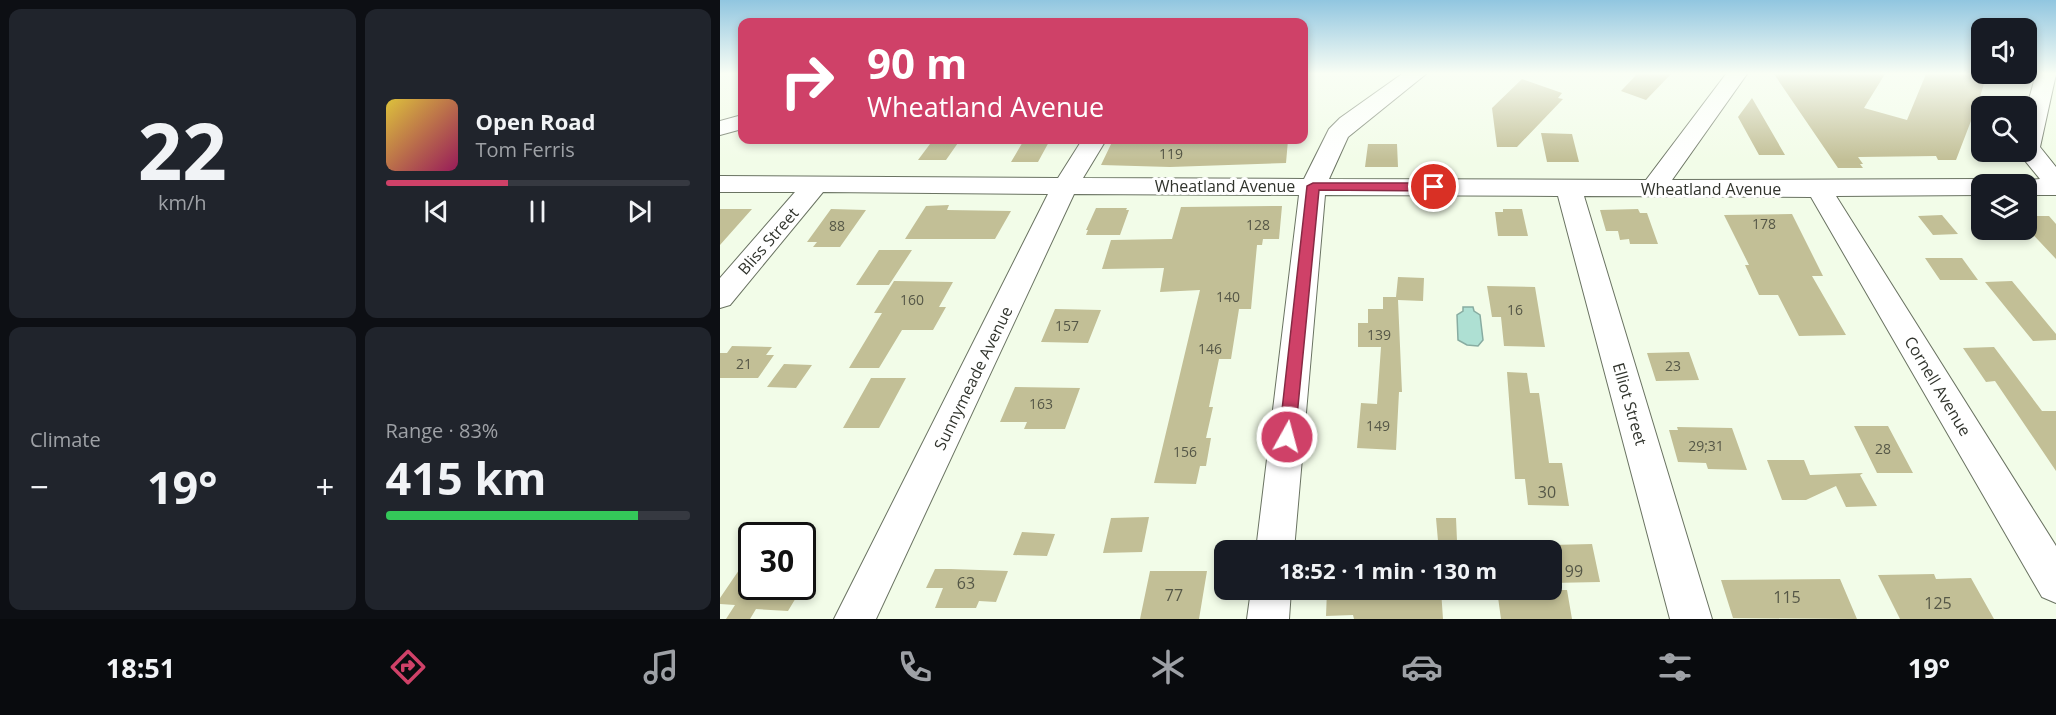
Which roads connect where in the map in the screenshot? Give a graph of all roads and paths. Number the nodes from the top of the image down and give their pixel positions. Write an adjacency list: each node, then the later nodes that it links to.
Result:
1 (1376, 103): 9 (street)
2 (1716, 103): 13 (street)
3 (2040, 103): 7 (street)
4 (1091, 144): 8 (street, Sunnymeade Avenue)
5 (720, 184): 6 (street, Wheatland Avenue)
6 (816, 185): 8 (street, Wheatland Avenue); 15 (street, Bliss Street)
7 (2056, 185): 10 (street)
8 (1065, 186): 9 (street, Wheatland Avenue); 19 (street, Sunnymeade Avenue)
9 (1313, 186): 11 (street, Wheatland Avenue); 16 (street)
10 (2037, 186)
11 (1569, 188): 13 (street, Wheatland Avenue); 21 (street, Elliot Street)
12 (1971, 188): 14 (street, Wheatland Avenue)
13 (1653, 189): 14 (street, Wheatland Avenue)
14 (1819, 189): 17 (street, Cornell Avenue)
15 (720, 297)
16 (1276, 540)
17 (2056, 582)
18 (1270, 600): 20 (street)
19 (855, 619)
20 (1268, 619)
21 (1691, 619)

